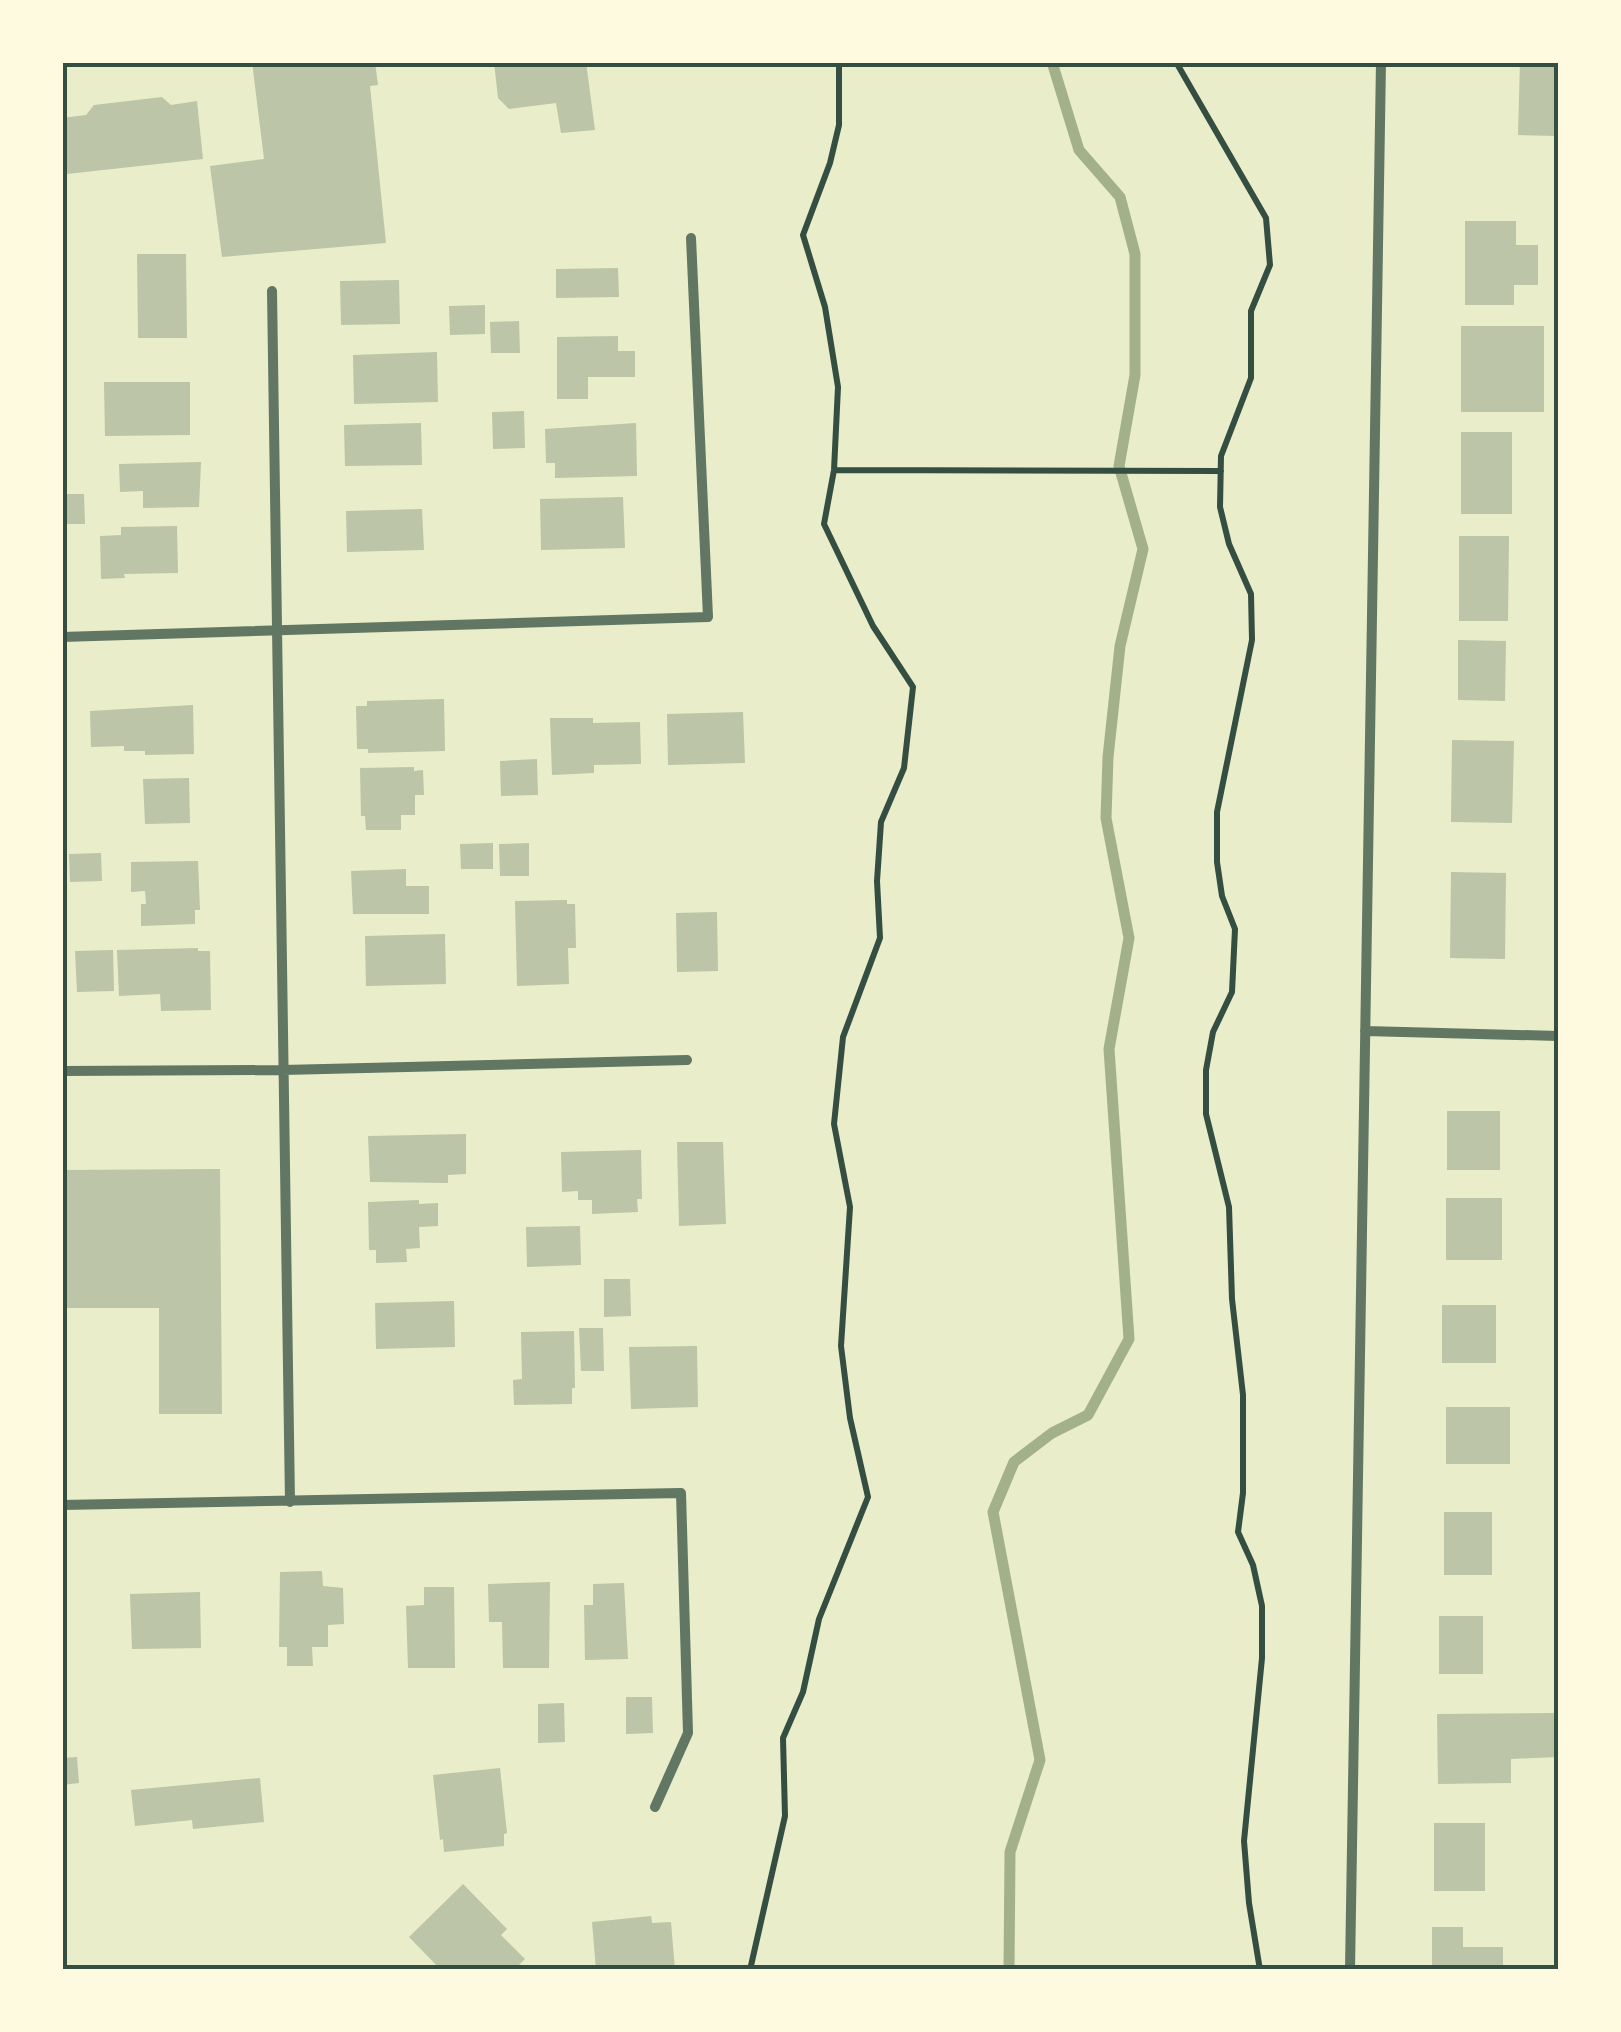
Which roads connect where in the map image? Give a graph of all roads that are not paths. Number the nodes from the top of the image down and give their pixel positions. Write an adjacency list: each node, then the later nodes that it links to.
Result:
1 (1381, 62): 6 (street)
2 (691, 238): 4 (street)
3 (272, 292): 4 (street)
4 (277, 630): 5 (street); 9 (street)
5 (62, 637)
6 (1365, 1031): 7 (street); 14 (street)
7 (1558, 1036)
8 (687, 1060): 9 (street)
9 (283, 1070): 10 (street); 11 (street)
10 (62, 1071)
11 (290, 1502): 12 (street); 13 (street)
12 (62, 1505)
13 (655, 1807)
14 (1350, 1970)

